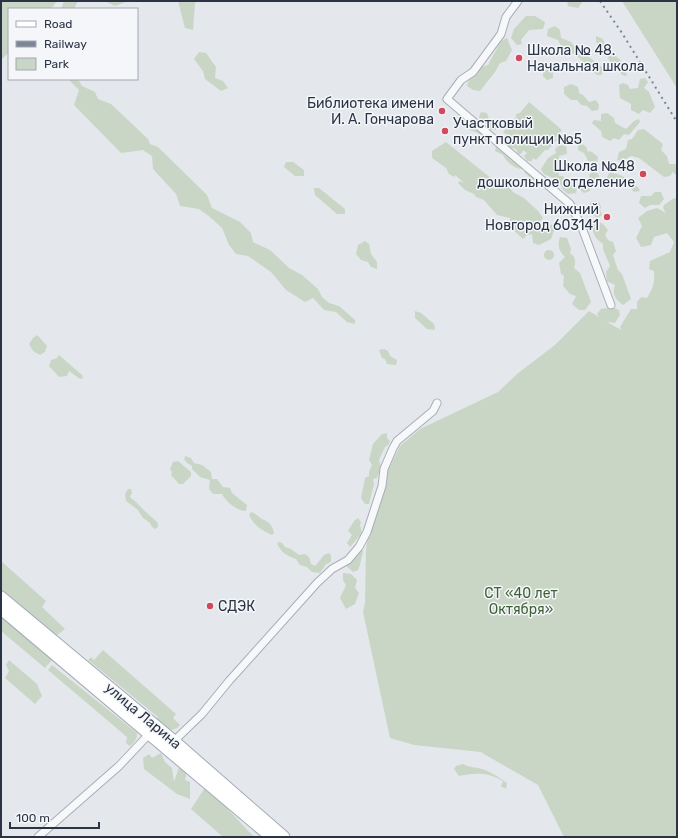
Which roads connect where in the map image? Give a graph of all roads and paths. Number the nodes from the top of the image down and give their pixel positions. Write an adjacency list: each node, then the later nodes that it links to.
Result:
1 (518, 1): 2 (street)
2 (611, 305)
3 (437, 403): 7 (street)
4 (1, 597): 6 (main road, улица Ларина)
5 (1, 609): 6 (main road, улица Ларина)
6 (153, 730): 7 (main road, улица Ларина); 8 (street); 9 (main road, улица Ларина)
7 (174, 740): 10 (main road, улица Ларина)
8 (38, 837)
9 (271, 837)
10 (284, 837)

